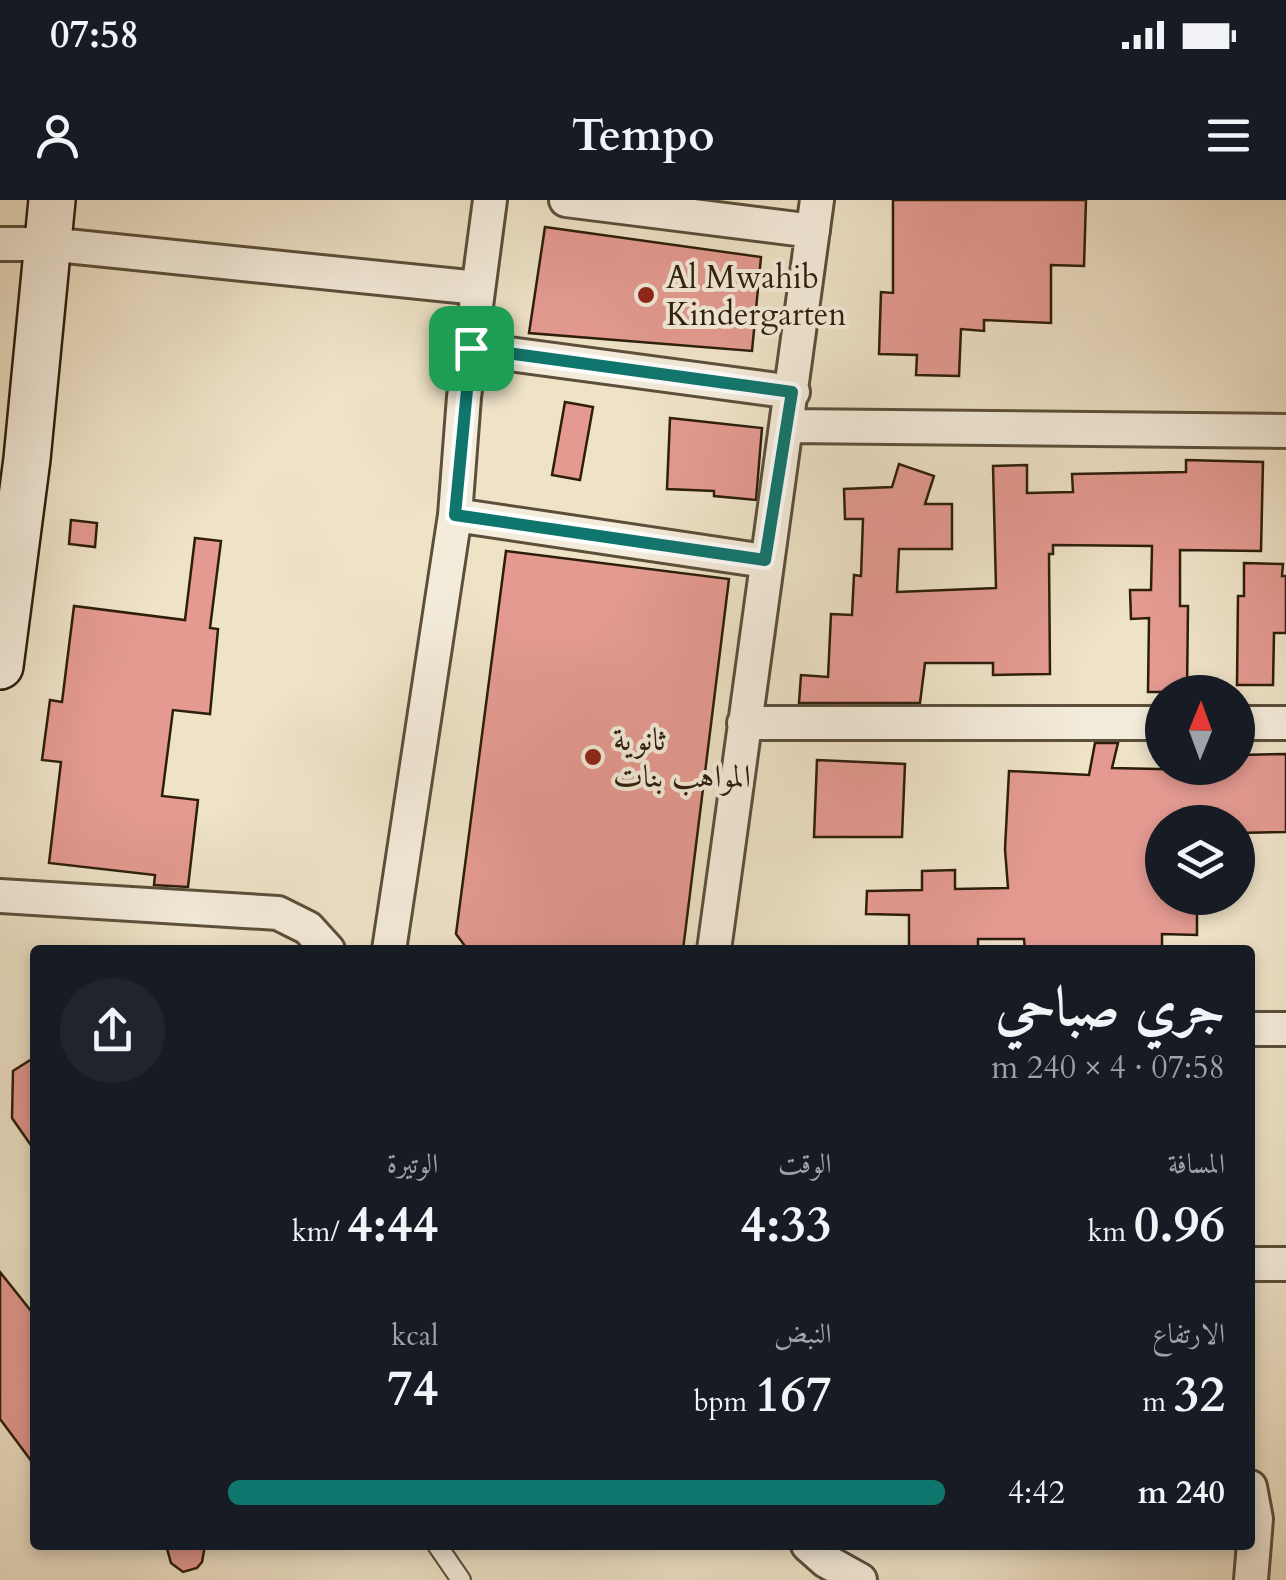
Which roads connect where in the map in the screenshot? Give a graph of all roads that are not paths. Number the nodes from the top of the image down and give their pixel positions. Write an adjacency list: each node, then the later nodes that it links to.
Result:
1 (490, 200): 6 (street)
2 (566, 200): 3 (street)
3 (815, 216): 8 (street)
4 (49, 222): 5 (street); 6 (street); 11 (street)
5 (0, 244)
6 (478, 288): 7 (street)
7 (471, 348): 8 (street); 12 (street)
8 (792, 392): 9 (street)
9 (787, 426): 10 (street); 13 (street)
10 (1286, 431)
11 (14, 460): 14 (street)
12 (455, 515): 13 (street); 21 (street)
13 (765, 560): 18 (street)
14 (0, 666)
15 (1145, 723): 18 (street)
16 (1255, 723): 17 (street)
17 (1286, 723)
18 (744, 724): 22 (street)
19 (0, 896): 20 (street)
20 (323, 945)
21 (391, 945)
22 (715, 945)
23 (1255, 1029): 24 (street)
24 (1286, 1029)
25 (1255, 1264): 26 (street)
26 (1286, 1264)
27 (440, 1550): 30 (lane)
28 (814, 1550): 31 (street)
29 (1253, 1550): 32 (street)
30 (461, 1580)
31 (860, 1580)
32 (1250, 1580)

